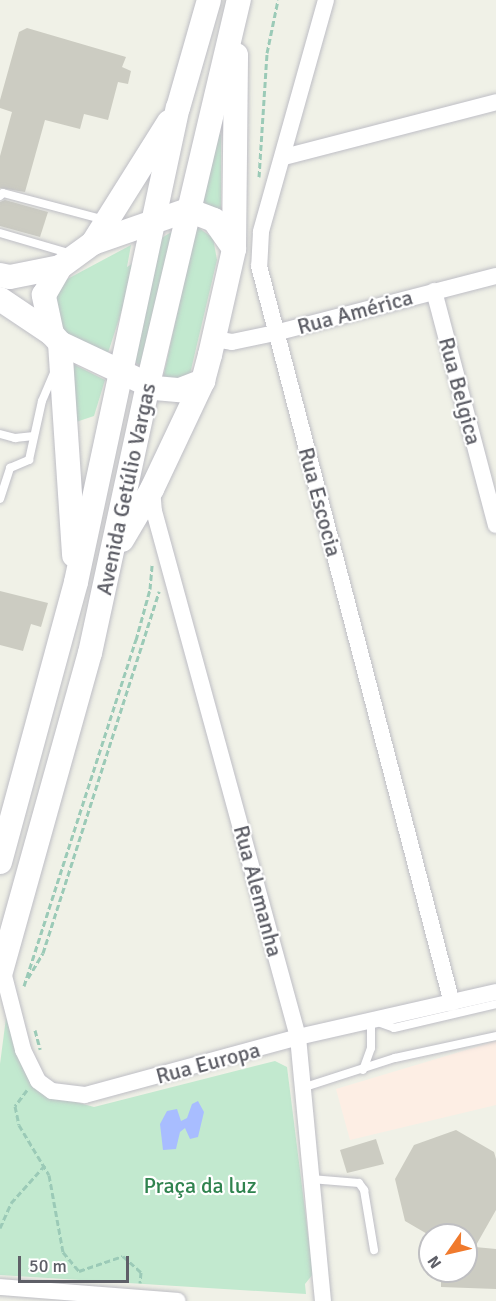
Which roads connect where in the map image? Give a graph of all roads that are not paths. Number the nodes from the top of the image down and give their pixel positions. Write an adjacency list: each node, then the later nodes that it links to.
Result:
1 (209, 0): 5 (main road, Avenida Getúlio Vargas)
2 (330, 1): 6 (street, Rua Escocia)
3 (238, 4): 8 (main road, Avenida Getúlio Vargas); 12 (main road)
4 (496, 102): 6 (street)
5 (178, 108): 9 (main road); 10 (main road, Avenida Getúlio Vargas)
6 (284, 157): 18 (street, Rua Escocia)
7 (0, 196): 9 (lane)
8 (188, 210): 10 (main road); 12 (main road); 23 (main road, Avenida Getúlio Vargas)
9 (105, 220): 13 (main road)
10 (154, 222): 13 (main road); 21 (main road, Avenida Getúlio Vargas)
11 (0, 233): 13 (lane)
12 (234, 249): 19 (main road)
13 (76, 255): 14 (main road); 20 (main road)
14 (0, 275)
15 (496, 276): 16 (street, Rua América)
16 (434, 291): 18 (street, Rua América); 28 (street, Rua Belgica)
17 (0, 298): 20 (main road)
18 (275, 333): 19 (street, Rua América); 34 (street, Rua Escocia)
19 (214, 339): 22 (main road)
20 (57, 346): 21 (main road); 25 (lane); 30 (main road)
21 (123, 371): 23 (main road); 30 (main road, Avenida Getúlio Vargas)
22 (203, 381): 23 (main road); 26 (main road)
23 (148, 384): 29 (main road, Avenida Getúlio Vargas)
24 (0, 434): 25 (lane)
25 (34, 436): 27 (lane)
26 (152, 489): 29 (main road); 38 (street, Rua Alemanha)
27 (0, 499)
28 (496, 525)
29 (110, 566): 32 (main road, Avenida Getúlio Vargas)
30 (76, 582): 31 (main road, Avenida Getúlio Vargas)
31 (0, 862)
32 (1, 972): 38 (street, Rua Europa)
33 (496, 992): 34 (street, Rua Europa)
34 (452, 1003): 36 (street, Rua Europa)
35 (496, 1004): 36 (lane)
36 (373, 1021): 38 (street, Rua Europa); 39 (lane)
37 (496, 1036): 39 (lane)
38 (298, 1037): 40 (street, Rua Alemanha)
39 (363, 1070): 40 (lane)
40 (305, 1088): 41 (street, Rua Alemanha)
41 (311, 1179): 42 (lane); 45 (street, Rua Alemanha)
42 (374, 1250)
43 (0, 1287): 44 (street)
44 (177, 1301)
45 (323, 1301)

